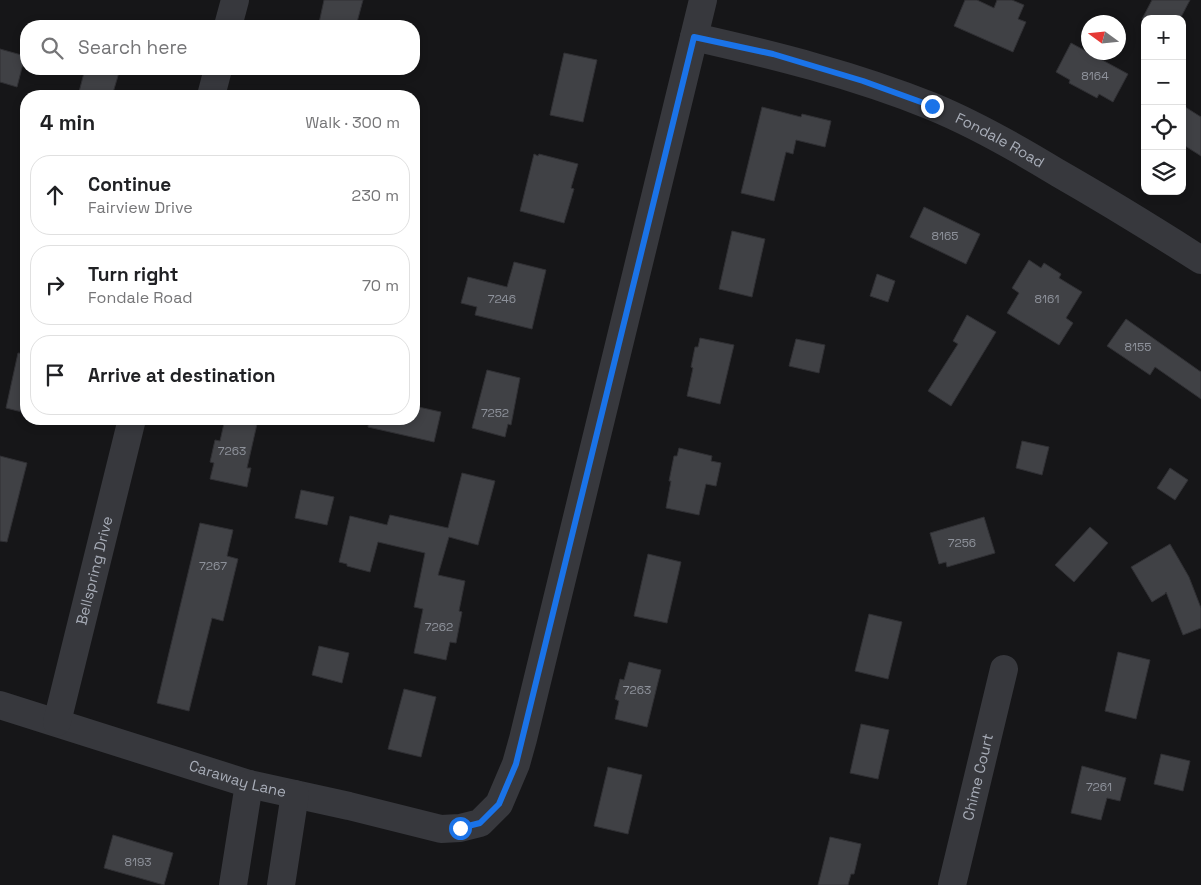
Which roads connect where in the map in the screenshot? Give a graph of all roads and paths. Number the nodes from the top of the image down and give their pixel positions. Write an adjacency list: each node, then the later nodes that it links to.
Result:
1 (234, 0): 3 (street)
2 (703, 0): 4 (street)
3 (229, 20)
4 (694, 37): 7 (street, Fondale Road); 13 (street, Caraway Lane)
5 (216, 75): 6 (street)
6 (213, 90)
7 (1201, 260)
8 (131, 425): 11 (street, Bellspring Drive)
9 (1004, 669): 16 (street, Chime Court)
10 (0, 705): 11 (street, Caraway Lane)
11 (57, 722): 12 (street, Caraway Lane)
12 (249, 784): 13 (street, Caraway Lane); 14 (street)
13 (296, 794): 15 (street)
14 (234, 885)
15 (281, 885)
16 (952, 885)

